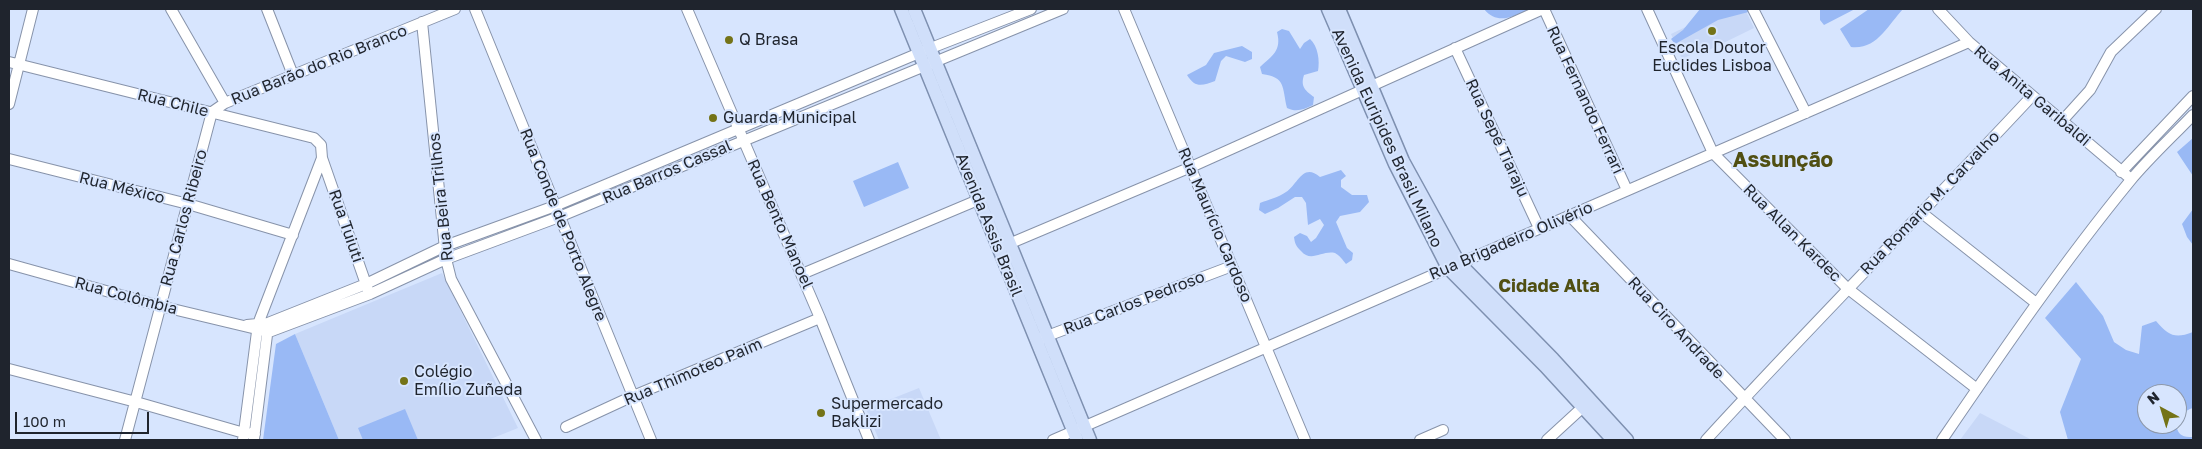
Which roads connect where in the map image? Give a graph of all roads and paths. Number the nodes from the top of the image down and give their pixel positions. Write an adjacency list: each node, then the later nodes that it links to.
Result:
1 (33, 9): 26 (street)
2 (171, 9): 31 (street)
3 (267, 9): 27 (street)
4 (455, 9): 20 (street, Rua Barão do Rio Branco)
5 (475, 9): 48 (street, Rua Conde de Porto Alegre)
6 (687, 9): 37 (street, Rua Bento Manoel)
7 (901, 9): 24 (main road, Avenida Assis Brasil)
8 (914, 9): 22 (main road, Avenida Assis Brasil)
9 (1030, 9): 19 (street); 22 (street, Rua Barros Cassal)
10 (1063, 9): 19 (street, Rua Barros Cassal)
11 (1124, 9): 42 (street, Rua Maurício Cardoso)
12 (1328, 9): 28 (main road, Avenida Euripides Brasil Milano)
13 (1339, 9): 28 (main road, Avenida Euripides Brasil Milano)
14 (1544, 9): 23 (street); 45 (street, Rua Fernando Ferrari)
15 (1646, 9): 39 (street, Rua Allan Kardec)
16 (1753, 9): 34 (street)
17 (1938, 9): 21 (street, Rua Anita Garibaldi)
18 (2156, 9): 36 (street)
19 (1032, 21): 25 (street, Rua Barros Cassal)
20 (422, 22): 27 (street, Rua Barão do Rio Branco); 54 (street, Rua Beira Trilhos)
21 (1969, 42): 29 (street, Rua Anita Garibaldi); 34 (street, Rua Brigadeiro Olivério)
22 (931, 48): 24 (street, Rua Barros Cassal); 25 (main road, Avenida Assis Brasil)
23 (1455, 48): 28 (street); 52 (street, Rua Sepé Tiaraju)
24 (921, 60): 25 (street, Rua Barros Cassal); 37 (street, Rua Barros Cassal); 38 (street, Rua Barros Cassal); 46 (main road, Avenida Assis Brasil)
25 (936, 60): 46 (main road, Avenida Assis Brasil)
26 (14, 64): 32 (street); 33 (street, Rua Chile)
27 (293, 75): 31 (street, Rua Barão do Rio Branco)
28 (1367, 87): 42 (street); 59 (main road, Avenida Euripides Brasil Milano)
29 (2032, 96): 36 (street, Rua Anita Garibaldi); 49 (street, Rua Romario M. Carvalho)
30 (2193, 96): 43 (street)
31 (225, 103): 33 (street, Rua Barão do Rio Branco)
32 (9, 104)
33 (212, 112): 40 (street, Rua Chile); 47 (street, Rua Carlos Ribeiro)
34 (1806, 113): 39 (street, Rua Brigadeiro Olivério)
35 (2193, 115): 44 (street)
36 (2062, 121): 43 (street, Rua Anita Garibaldi)
37 (738, 128): 38 (street, Rua Bento Manoel); 48 (street, Rua Barros Cassal)
38 (743, 141): 51 (street, Rua Barros Cassal); 60 (street, Rua Bento Manoel)
39 (1713, 153): 45 (street, Rua Brigadeiro Olivério); 62 (street, Rua Allan Kardec)
40 (322, 158): 53 (street); 61 (street, Rua Tuiuti)
41 (9, 159): 47 (street, Rua México)
42 (1191, 166): 55 (street); 58 (street, Rua Maurício Cardoso)
43 (2120, 172): 44 (street, Rua Anita Garibaldi)
44 (2131, 180): 64 (street)
45 (1627, 190): 50 (street, Rua Brigadeiro Olivério)
46 (985, 198): 55 (main road, Avenida Assis Brasil); 60 (street)
47 (188, 204): 53 (street, Rua México); 65 (street, Rua Carlos Ribeiro)
48 (555, 206): 51 (street, Rua Conde de Porto Alegre); 54 (street, Rua Barros Cassal)
49 (1922, 214): 62 (street, Rua Romario M. Carvalho); 64 (street)
50 (1570, 215): 52 (street, Rua Brigadeiro Olivério); 74 (street, Rua Ciro Andrade)
51 (559, 217): 56 (street, Rua Barros Cassal); 73 (street, Rua Conde de Porto Alegre)
52 (1540, 228): 59 (street, Rua Brigadeiro Olivério)
53 (293, 236): 67 (street)
54 (445, 246): 56 (street, Rua Beira Trilhos); 61 (street, Rua Barros Cassal)
55 (1005, 246): 68 (main road, Avenida Assis Brasil)
56 (446, 259): 63 (street, Rua Barros Cassal); 81 (street, Rua Beira Trilhos)
57 (9, 264): 65 (street, Rua Colômbia)
58 (1232, 266): 68 (street, Rua Carlos Pedroso); 69 (street, Rua Maurício Cardoso)
59 (1454, 266): 69 (street, Rua Brigadeiro Olivério); 70 (main road, Avenida Euripides Brasil Milano)
60 (802, 274): 66 (street, Rua Bento Manoel)
61 (366, 284): 63 (street, Rua Tuiuti); 67 (street, Rua Barros Cassal)
62 (1847, 288): 72 (street, Rua Allan Kardec); 74 (street, Rua Romario M. Carvalho)
63 (370, 294): 67 (street, Rua Barros Cassal)
64 (2036, 303): 72 (street)
65 (160, 306): 67 (street, Rua Colômbia); 75 (street, Rua Carlos Ribeiro)
66 (820, 318): 73 (street, Rua Thimoteo Paim); 85 (street, Rua Bento Manoel)
67 (263, 327): 80 (street)
68 (1042, 338): 79 (main road, Avenida Assis Brasil)
69 (1266, 347): 79 (street, Rua Brigadeiro Olivério); 88 (street, Rua Maurício Cardoso)
70 (1549, 363): 76 (main road, Avenida Euripides Brasil Milano); 92 (main road, Avenida Euripides Brasil Milano)
71 (9, 369): 75 (street)
72 (1977, 389): 95 (street)
73 (633, 396): 77 (street, Rua Thimoteo Paim); 84 (street, Rua Conde de Porto Alegre)
74 (1743, 399): 93 (street, Rua Romario M. Carvalho); 94 (street, Rua Ciro Andrade)
75 (136, 402): 80 (street); 82 (street, Rua Carlos Ribeiro)
76 (1583, 406): 90 (street); 91 (main road, Avenida Euripides Brasil Milano)
77 (566, 427)
78 (1443, 430): 89 (street)
79 (1078, 432): 86 (street, Rua Brigadeiro Olivério); 87 (main road, Avenida Assis Brasil)
80 (249, 437)
81 (535, 438): 83 (street)
82 (125, 440)
83 (522, 440)
84 (651, 440)
85 (869, 440)
86 (1053, 440)
87 (1090, 440)
88 (1305, 440)
89 (1420, 440)
90 (1547, 440)
91 (1613, 440)
92 (1627, 440)
93 (1706, 440)
94 (1785, 440)
95 (1942, 440)

